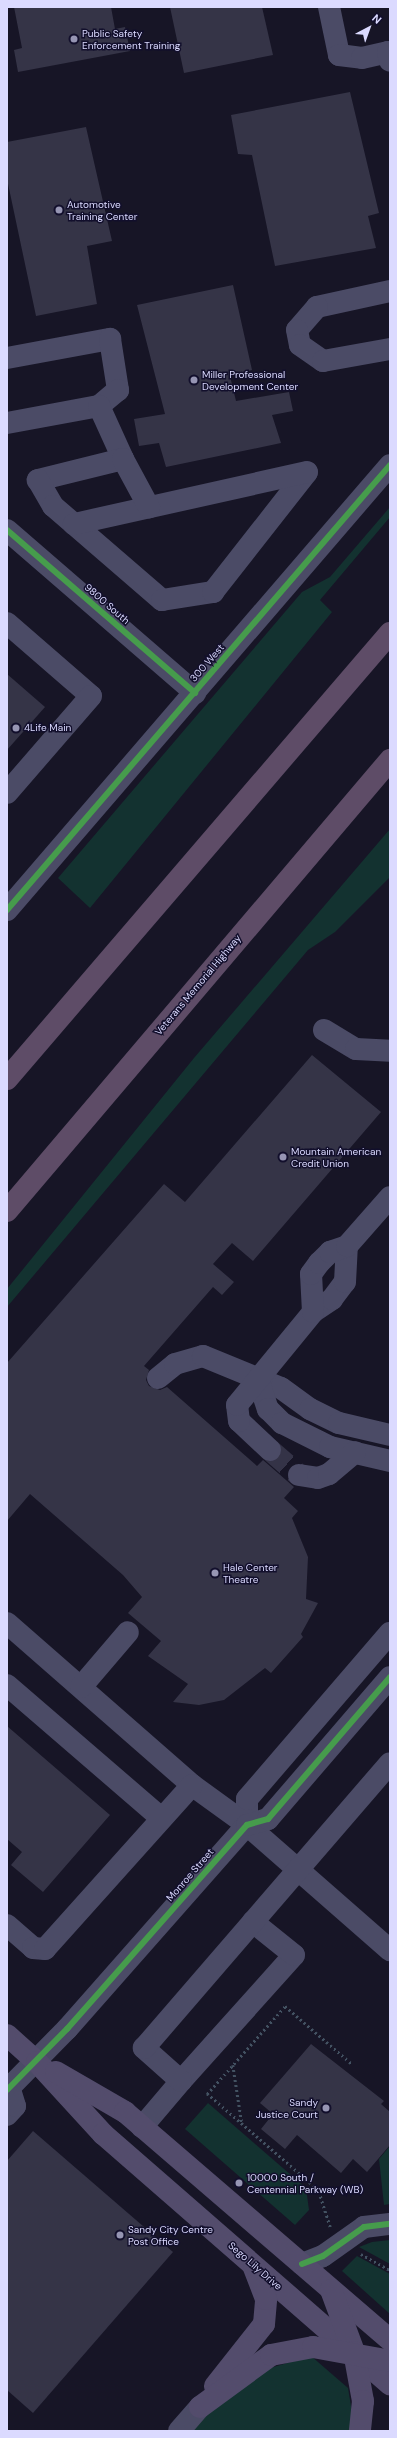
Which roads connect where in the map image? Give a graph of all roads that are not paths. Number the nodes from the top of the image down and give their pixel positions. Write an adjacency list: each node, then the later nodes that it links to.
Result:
1 (329, 7): 2 (street)
2 (389, 55)
3 (390, 291): 4 (street)
4 (390, 349)
5 (7, 358): 6 (street)
6 (99, 406): 7 (street); 8 (street)
7 (7, 423)
8 (123, 459): 10 (street); 11 (street)
9 (390, 465): 15 (street, 300 West)
10 (149, 507): 11 (street); 11 (street)
11 (74, 524)
12 (7, 530): 15 (street, 9800 South)
13 (7, 623): 17 (street)
14 (390, 634): 21 (highway)
15 (195, 692): 18 (street, 300 West)
16 (390, 760): 23 (highway, Veterans Memorial Highway)
17 (7, 793)
18 (11, 898)
19 (324, 1030): 20 (street)
20 (390, 1051)
21 (7, 1079)
22 (390, 1197): 24 (street)
23 (7, 1211)
24 (347, 1246): 25 (street); 25 (street)
25 (313, 1312): 27 (street)
26 (158, 1378): 27 (street)
27 (258, 1379): 28 (street); 30 (street); 31 (street)
28 (355, 1428): 29 (street); 31 (street)
29 (390, 1435)
30 (270, 1450)
31 (352, 1452): 32 (street); 33 (street)
32 (390, 1461)
33 (299, 1475)
34 (7, 1623): 38 (street)
35 (128, 1632): 38 (street)
36 (390, 1633): 43 (street)
37 (7, 1685): 42 (street)
38 (81, 1687): 41 (street)
39 (386, 1689): 43 (street)
40 (390, 1763): 44 (street)
41 (192, 1785): 42 (street); 43 (street)
42 (161, 1818): 46 (street)
43 (247, 1825): 44 (street); 49 (street, Monroe Street)
44 (298, 1869): 45 (street); 47 (street)
45 (253, 1922): 50 (street); 50 (street)
46 (7, 1925)
47 (390, 1950)
48 (7, 2035): 49 (main road, Sego Lily Drive)
49 (37, 2062): 51 (street, Monroe Street); 53 (main road, Sego Lily Drive); 55 (main road, Sego Lily Drive)
50 (181, 2081): 53 (street)
51 (9, 2090): 52 (street, Monroe Street)
52 (7, 2115)
53 (142, 2126): 56 (main road, Sego Lily Drive)
54 (390, 2224): 56 (street)
55 (252, 2263): 59 (main road, Sego Lily Drive); 62 (main road)
56 (302, 2264): 57 (main road, Sego Lily Drive)
57 (330, 2288): 58 (main road, Sego Lily Drive); 59 (main road)
58 (390, 2340)
59 (354, 2352): 60 (main road); 61 (main road, Sego Lily Drive); 62 (main road); 64 (main road)
60 (390, 2361)
61 (390, 2384)
62 (200, 2407): 63 (street)
63 (179, 2431)
64 (360, 2431)

